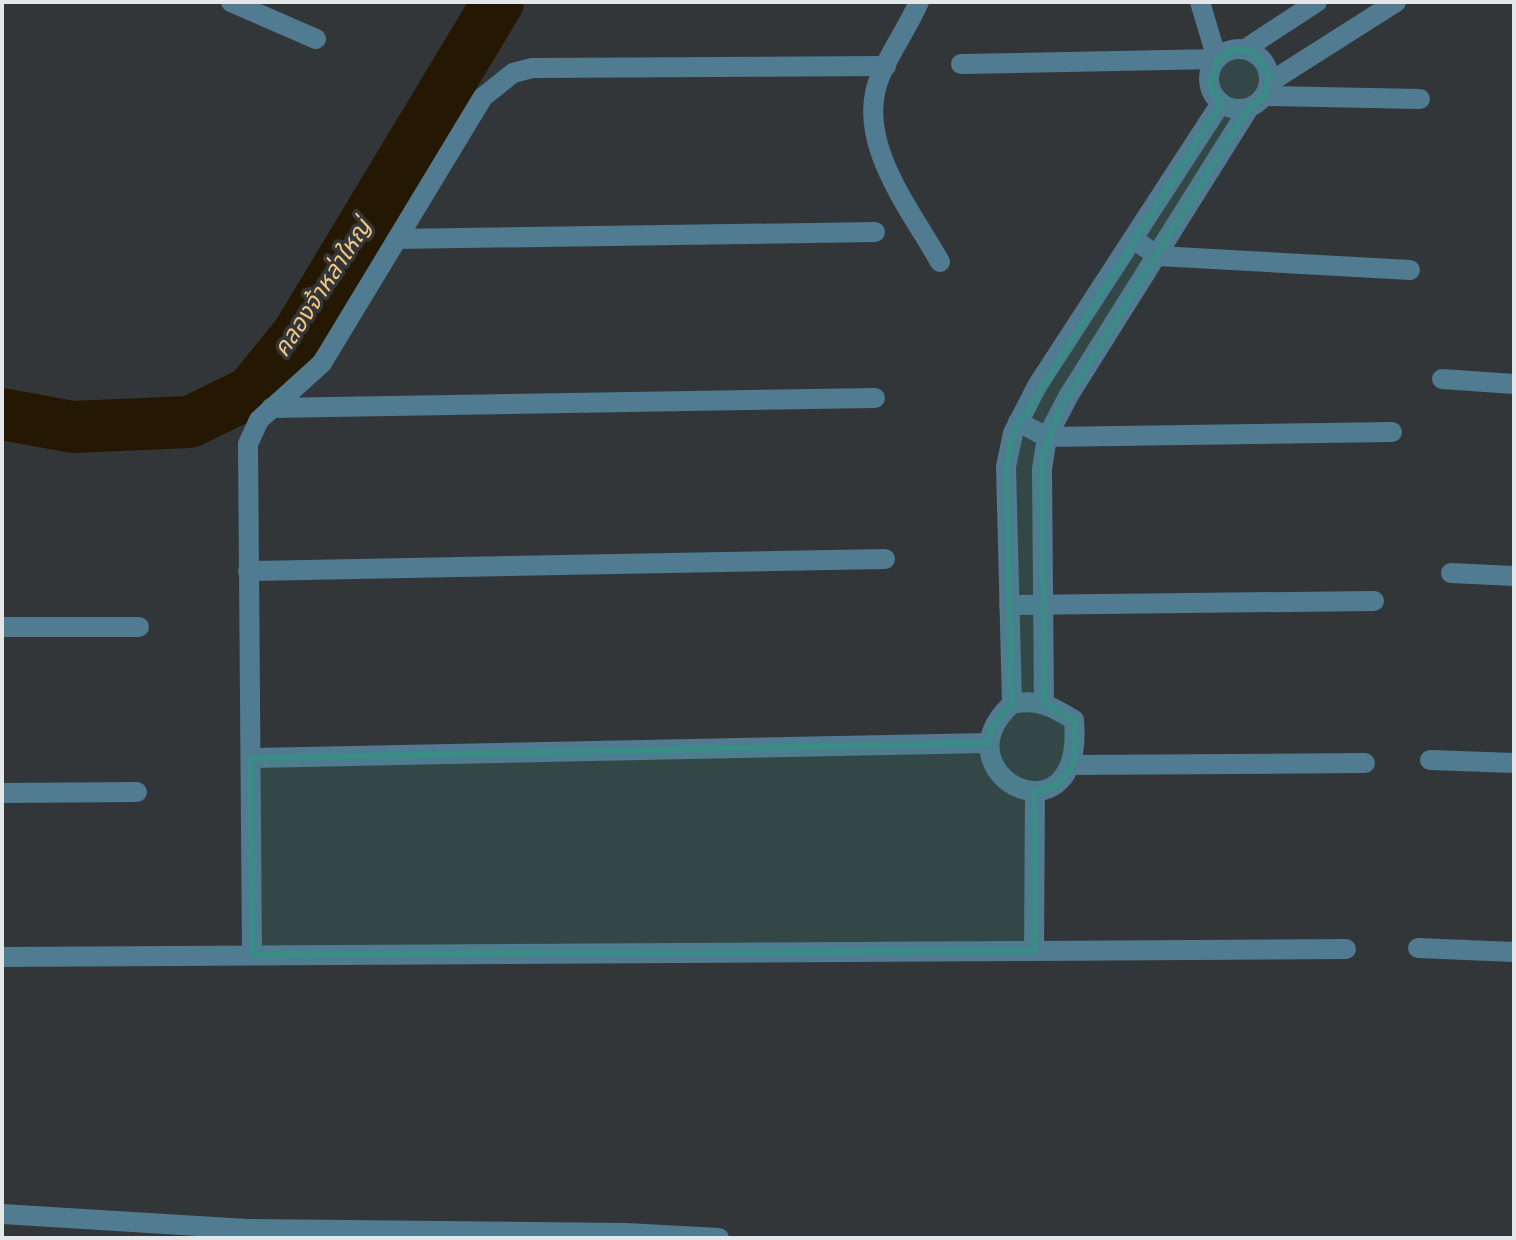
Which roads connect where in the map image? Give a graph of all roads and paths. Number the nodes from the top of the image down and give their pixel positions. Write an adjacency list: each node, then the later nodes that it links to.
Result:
1 (231, 2): 6 (street)
2 (919, 2): 10 (street)
3 (1200, 2): 8 (street)
4 (1317, 2): 7 (street)
5 (1396, 2): 11 (street)
6 (316, 39)
7 (1245, 49): 8 (street); 11 (street)
8 (1217, 59): 9 (street); 13 (street)
9 (961, 64)
10 (886, 66): 15 (street); 18 (street)
11 (1261, 95): 12 (street); 13 (street); 17 (street)
12 (1420, 99)
13 (1221, 103): 16 (street)
14 (875, 232): 15 (street)
15 (397, 239): 23 (street)
16 (1133, 239): 17 (street); 24 (street)
17 (1158, 256): 19 (street); 26 (street)
18 (940, 262)
19 (1410, 270)
20 (1442, 379): 21 (street)
21 (1514, 384)
22 (875, 398): 23 (street)
23 (271, 408): 28 (street)
24 (1018, 422): 26 (street); 33 (street)
25 (1392, 432): 26 (street)
26 (1047, 437): 32 (street)
27 (885, 559): 28 (street)
28 (248, 571): 39 (street)
29 (1451, 573): 30 (street)
30 (1514, 576)
31 (1374, 601): 32 (street)
32 (1043, 604): 33 (street); 36 (street)
33 (1009, 605): 37 (street)
34 (2, 627): 35 (street)
35 (139, 627)
36 (1044, 703): 37 (street); 43 (street)
37 (1012, 704): 38 (street)
38 (988, 743): 39 (street); 45 (street)
39 (251, 758): 51 (street)
40 (1430, 760): 42 (street)
41 (1365, 763): 43 (street)
42 (1514, 763)
43 (1073, 765): 45 (street)
44 (137, 792): 46 (street)
45 (1035, 792): 49 (street)
46 (2, 793)
47 (1418, 948): 50 (street)
48 (1346, 949): 49 (street)
49 (1034, 951): 51 (street)
50 (1514, 952)
51 (252, 955): 52 (street)
52 (2, 957)
53 (2, 1214): 54 (street)
54 (438, 1234): 55 (street)
55 (719, 1238)

